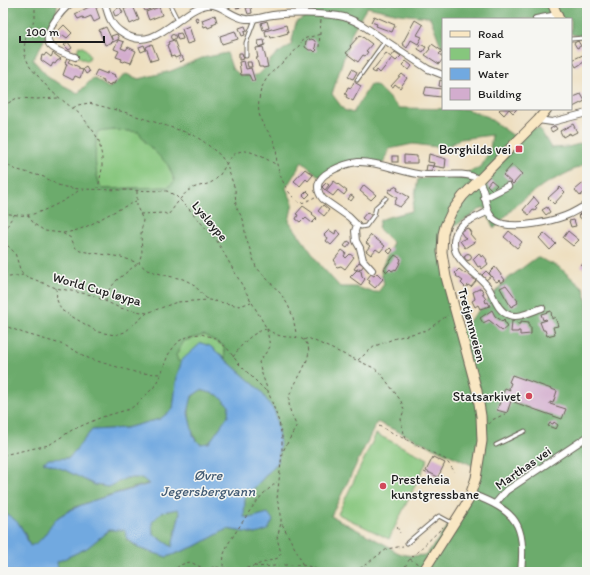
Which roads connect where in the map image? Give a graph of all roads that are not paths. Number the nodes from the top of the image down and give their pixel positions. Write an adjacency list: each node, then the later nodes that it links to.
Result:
1 (71, 3): 12 (street)
2 (105, 3): 7 (street)
3 (169, 3): 7 (lane)
4 (556, 12): 6 (street)
5 (256, 17): 7 (street); 10 (street); 11 (lane)
6 (539, 18)
7 (178, 21)
8 (587, 36): 9 (lane)
9 (572, 39)
10 (384, 41): 13 (street); 14 (lane)
11 (246, 56)
12 (75, 57)
13 (442, 75)
14 (357, 80)
15 (546, 110): 17 (street, Tretjønnveien)
16 (587, 113): 17 (street)
17 (538, 120): 18 (street, Tretjønnveien)
18 (478, 180): 21 (street); 24 (street); 30 (street, Tretjønnveien)
19 (508, 186): 21 (street)
20 (386, 198): 24 (lane)
21 (484, 198): 23 (street)
22 (587, 205): 23 (street)
23 (488, 211): 26 (street)
24 (357, 225): 25 (street)
25 (372, 270)
26 (542, 308)
27 (525, 431): 29 (lane)
28 (587, 437): 31 (street, Marthas vei)
29 (496, 444)
30 (471, 494): 31 (street, Marthas vei); 32 (street, Tretjønnveien)
31 (495, 504): 35 (street)
32 (449, 525): 33 (lane); 34 (street, Tretjønnveien)
33 (407, 543)
34 (424, 572)
35 (522, 572)

